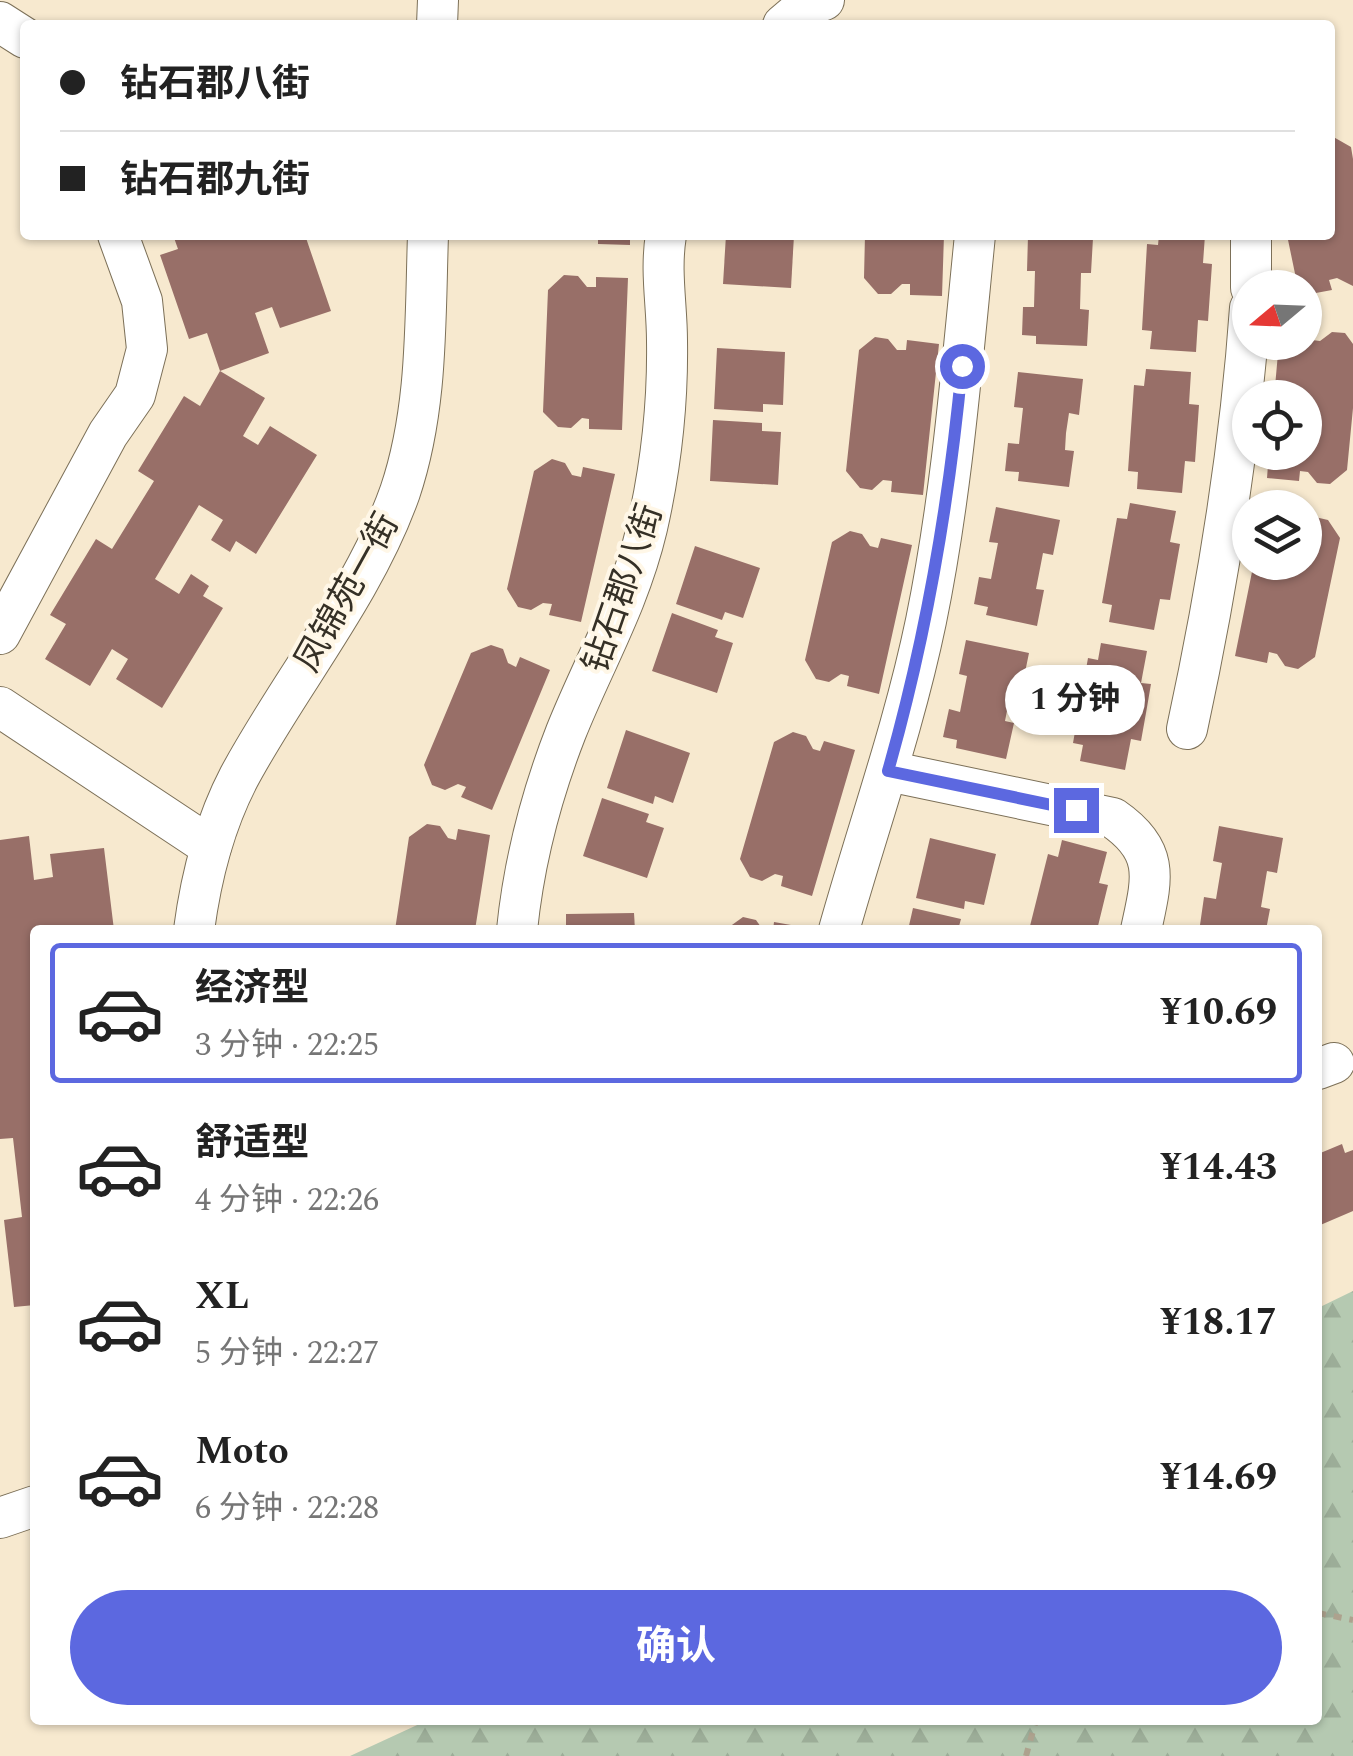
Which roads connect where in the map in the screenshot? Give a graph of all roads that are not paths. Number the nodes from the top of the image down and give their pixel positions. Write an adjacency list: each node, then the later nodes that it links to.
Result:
1 (824, 0): 2 (lane)
2 (788, 20)
3 (120, 240): 10 (lane)
4 (428, 240): 14 (lane, 凤锦苑一街)
5 (665, 240): 16 (lane, 钻石郡八街)
6 (975, 240): 13 (lane)
7 (1251, 240): 8 (lane)
8 (1252, 270)
9 (1245, 360): 12 (lane)
10 (0, 634)
11 (0, 707): 14 (lane)
12 (1187, 729)
13 (888, 771): 17 (lane); 18 (lane)
14 (212, 846): 15 (lane, 凤锦苑一街)
15 (195, 925)
16 (517, 925)
17 (840, 925)
18 (1142, 925)
19 (30, 1508): 20 (lane)
20 (0, 1518)

